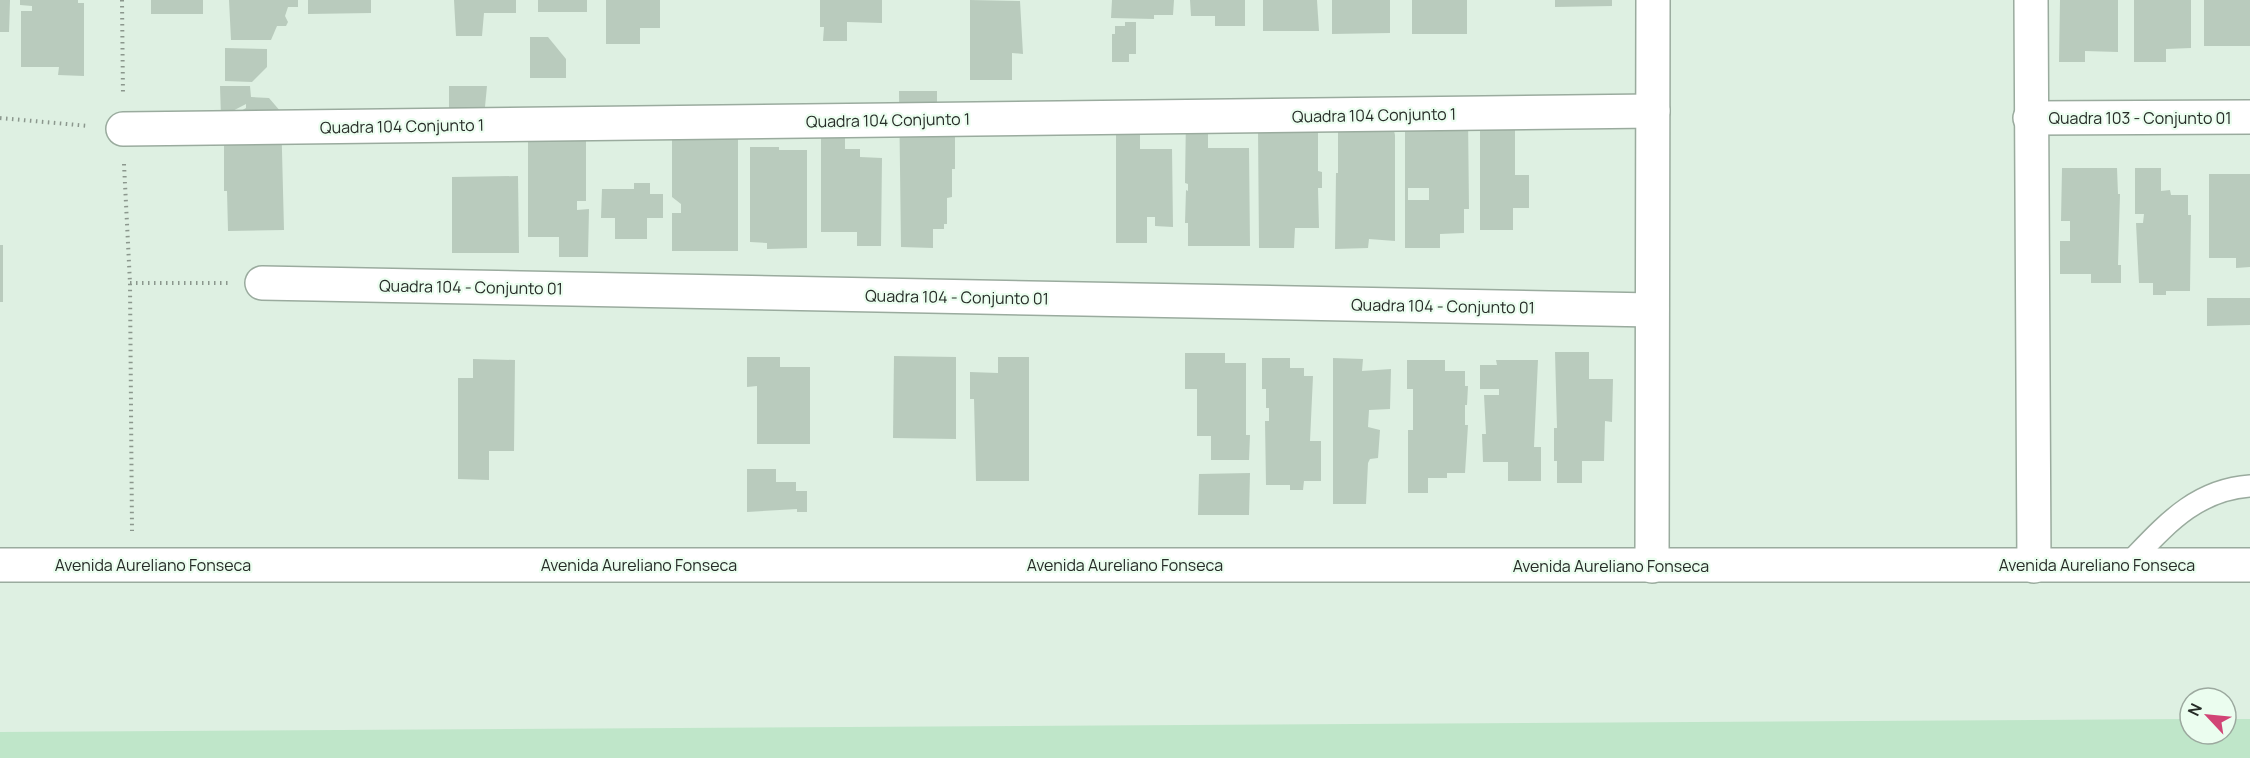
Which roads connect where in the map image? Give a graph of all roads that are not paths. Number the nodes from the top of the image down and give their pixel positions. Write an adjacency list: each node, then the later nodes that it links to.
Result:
1 (1653, 0): 3 (street)
2 (2031, 0): 5 (street)
3 (1653, 111): 6 (street, Quadra 104 Conjunto 1); 8 (street)
4 (2250, 117): 5 (street, Quadra 103 - Conjunto 01)
5 (2030, 118): 14 (street)
6 (123, 129)
7 (262, 283): 8 (street, Quadra 104 - Conjunto 01)
8 (1652, 310): 13 (street)
9 (2250, 486): 12 (lane)
10 (1, 563): 13 (street, Avenida Aureliano Fonseca)
11 (2250, 564): 12 (street, Avenida Aureliano Fonseca)
12 (2127, 565): 14 (street, Avenida Aureliano Fonseca)
13 (1652, 566): 14 (street, Avenida Aureliano Fonseca)
14 (2034, 566)

